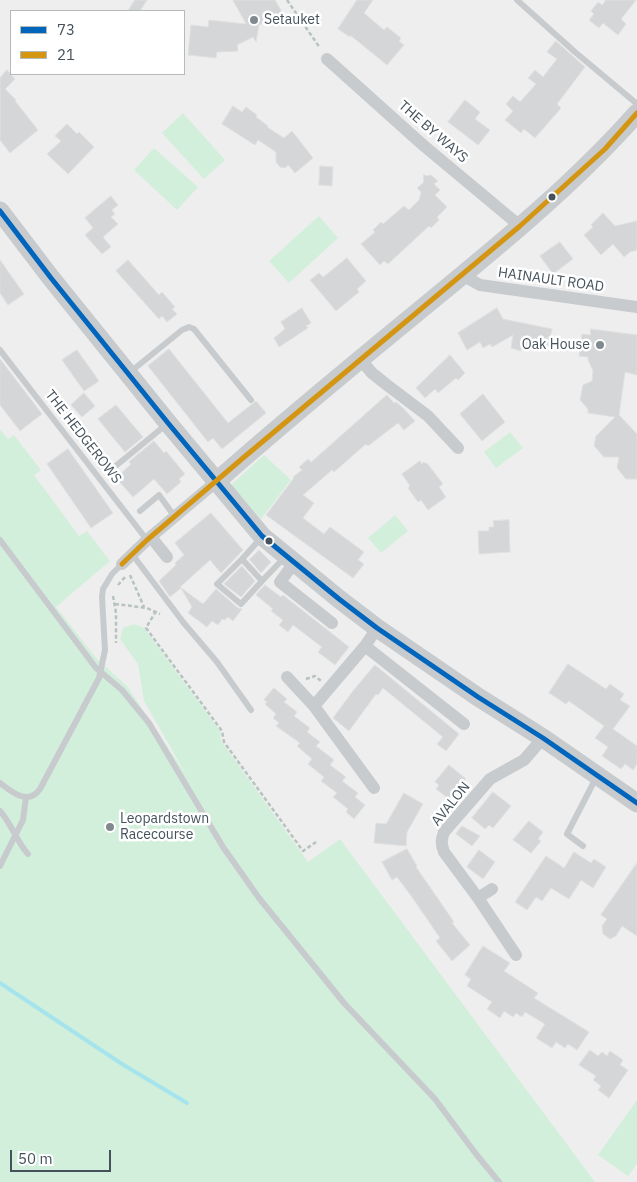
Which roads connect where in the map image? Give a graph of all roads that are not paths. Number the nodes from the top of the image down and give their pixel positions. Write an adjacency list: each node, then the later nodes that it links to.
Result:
1 (517, 0): 3 (lane)
2 (327, 59): 6 (street, THE BY WAYS)
3 (637, 104)
4 (637, 113): 6 (street)
5 (0, 211): 11 (street)
6 (520, 226): 7 (street)
7 (462, 275): 8 (street, HAINAULT ROAD); 10 (street)
8 (637, 307)
9 (0, 350): 20 (lane, THE HEDGEROWS)
10 (360, 359): 14 (street); 16 (street)
11 (128, 373): 12 (lane); 13 (street)
12 (251, 400)
13 (168, 424): 15 (lane); 16 (street)
14 (458, 448)
15 (112, 469)
16 (217, 481): 18 (street); 19 (street)
17 (140, 511): 18 (lane)
18 (175, 517): 20 (street)
19 (262, 536): 24 (lane); 25 (street)
20 (149, 538): 22 (street); 23 (street)
21 (0, 540): 31 (lane)
22 (132, 554): 26 (street); 34 (lane)
23 (166, 557)
24 (242, 559): 27 (lane); 27 (lane)
25 (290, 560): 27 (lane); 28 (street); 29 (street)
26 (125, 568): 31 (lane)
27 (262, 581)
28 (332, 623)
29 (377, 628): 30 (street); 36 (street)
30 (365, 646): 33 (street); 35 (street)
31 (101, 673): 40 (lane); 50 (lane)
32 (290, 680): 33 (street)
33 (314, 706): 39 (street)
34 (251, 710)
35 (464, 724)
36 (543, 738): 37 (street); 48 (street, AVALON)
37 (597, 775): 41 (street); 44 (lane)
38 (0, 783): 40 (lane)
39 (374, 788)
40 (26, 798): 43 (lane)
41 (636, 798)
42 (0, 811): 43 (lane)
43 (15, 836): 45 (lane); 46 (lane)
44 (583, 846)
45 (28, 854)
46 (0, 866)
47 (492, 890): 48 (street)
48 (478, 898): 49 (street, AVALON)
49 (516, 955)
50 (499, 1182)

